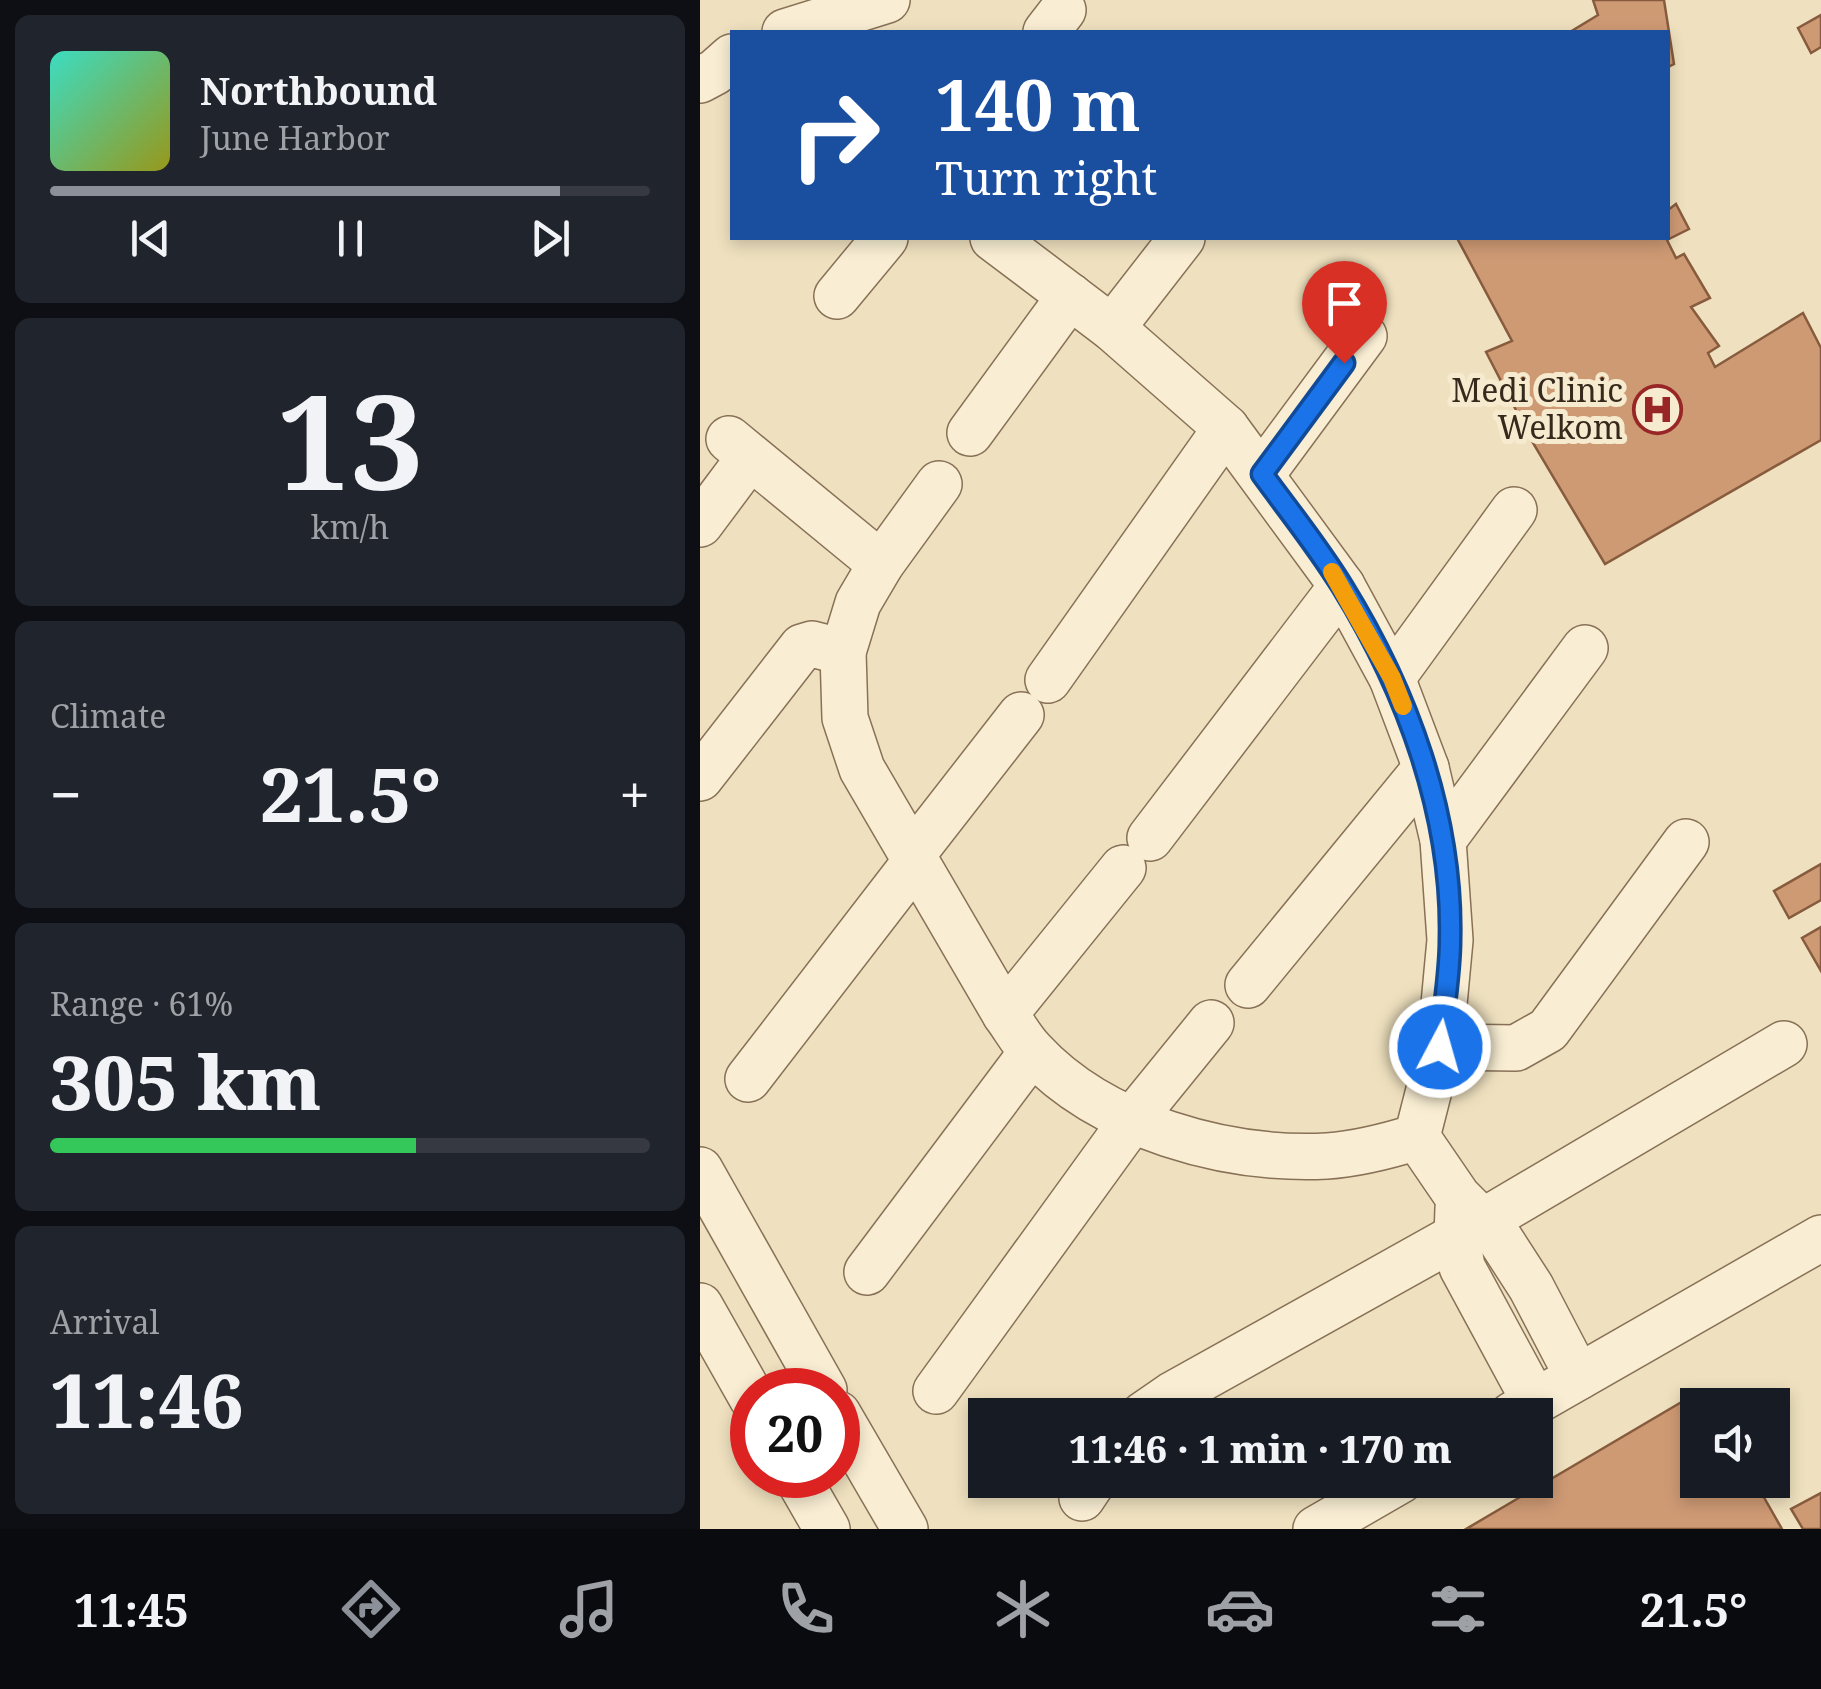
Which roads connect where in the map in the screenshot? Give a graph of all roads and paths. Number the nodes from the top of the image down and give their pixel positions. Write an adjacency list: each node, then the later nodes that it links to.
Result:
1 (775, 0): 3 (street)
2 (886, 0): 4 (street)
3 (757, 30)
4 (792, 30)
5 (883, 240): 8 (street)
6 (996, 240): 9 (street)
7 (1180, 240): 10 (street)
8 (837, 296)
9 (1070, 296): 10 (street); 13 (street)
10 (1112, 328): 12 (street)
11 (1364, 336): 14 (street)
12 (1226, 428): 14 (street); 27 (street)
13 (970, 433)
14 (1262, 474): 19 (street)
15 (939, 484): 18 (street)
16 (1514, 510): 22 (street)
17 (700, 524): 18 (street)
18 (881, 564): 21 (street)
19 (1342, 586): 22 (street); 29 (street)
20 (1585, 648): 25 (street)
21 (843, 652): 24 (street); 27 (street)
22 (1392, 678): 23 (street)
23 (1426, 768): 25 (street); 28 (street)
24 (700, 778)
25 (1443, 840): 32 (street)
26 (1686, 842): 32 (street)
27 (914, 858): 29 (street); 34 (street)
28 (1248, 985)
29 (1005, 1014): 33 (street)
30 (1210, 1023): 35 (street)
31 (1784, 1044): 38 (street)
32 (1440, 1047): 36 (street)
33 (1032, 1052): 35 (street); 40 (street)
34 (748, 1079)
35 (1132, 1119): 36 (street); 45 (street)
36 (1417, 1137): 38 (street)
37 (700, 1170): 43 (street)
38 (1467, 1218): 44 (street); 46 (street); 47 (street)
39 (1821, 1238): 44 (street)
40 (868, 1272)
41 (700, 1306): 42 (street)
42 (735, 1368)
43 (812, 1368)
44 (1578, 1377): 48 (street)
45 (936, 1391)
46 (1168, 1398)
47 (1520, 1398)
48 (1541, 1398)
49 (860, 1452): 53 (street)
50 (809, 1498): 52 (street)
51 (1370, 1498): 54 (street)
52 (827, 1529)
53 (904, 1529)
54 (1316, 1529)

